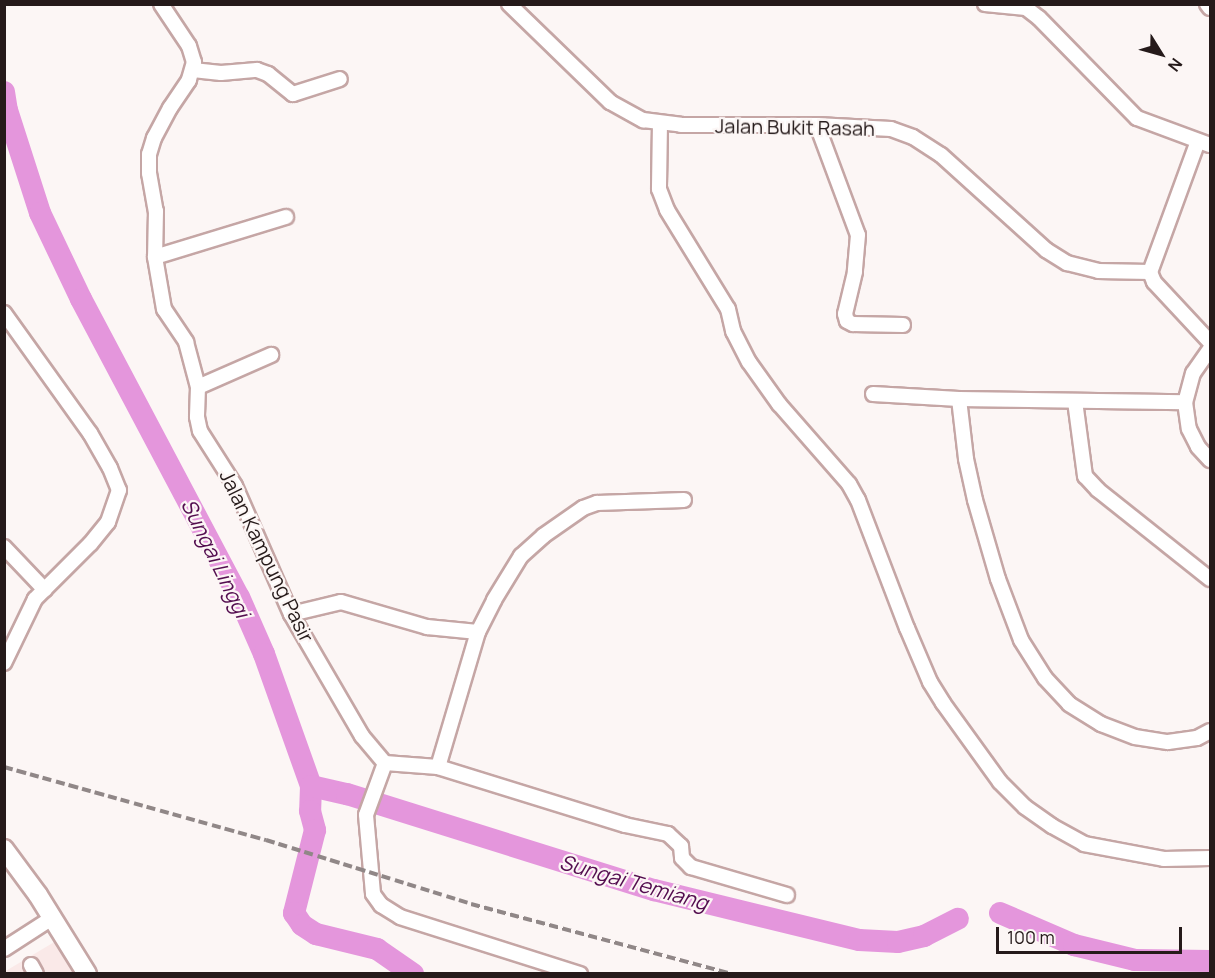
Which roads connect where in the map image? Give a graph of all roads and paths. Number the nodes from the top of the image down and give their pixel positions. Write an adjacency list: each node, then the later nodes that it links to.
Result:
1 (161, 4): 6 (street)
2 (509, 4): 8 (street, Jalan Bukit Rasah)
3 (985, 4): 10 (street)
4 (1207, 4): 5 (street)
5 (1210, 8)
6 (193, 70): 7 (street); 12 (street, Jalan Kampung Pasir)
7 (340, 79)
8 (660, 123): 9 (street, Jalan Bukit Rasah); 36 (street)
9 (817, 125): 13 (street, Jalan Bukit Rasah); 15 (street)
10 (1204, 143): 13 (street)
11 (286, 217): 12 (street)
12 (155, 257): 19 (street, Jalan Kampung Pasir)
13 (1150, 272): 16 (street)
14 (4, 313): 28 (street)
15 (903, 325)
16 (1210, 342)
17 (1210, 350): 23 (street)
18 (271, 355): 19 (street)
19 (198, 387): 29 (street, Jalan Kampung Pasir)
20 (873, 394): 21 (street)
21 (959, 399): 22 (street); 32 (street)
22 (1075, 401): 23 (street); 27 (street)
23 (1185, 402): 24 (street)
24 (1210, 460)
25 (684, 500): 30 (street)
26 (4, 548): 28 (street)
27 (1210, 579)
28 (45, 590): 31 (street)
29 (291, 614): 30 (street); 33 (street, Jalan Kampung Pasir)
30 (478, 632): 34 (street)
31 (4, 663)
32 (1210, 731)
33 (385, 763): 34 (street); 41 (street)
34 (438, 766): 37 (street)
35 (6, 854): 38 (main road)
36 (1210, 858)
37 (786, 895)
38 (52, 918): 39 (street); 40 (main road)
39 (4, 949)
40 (87, 974)
41 (580, 974)

